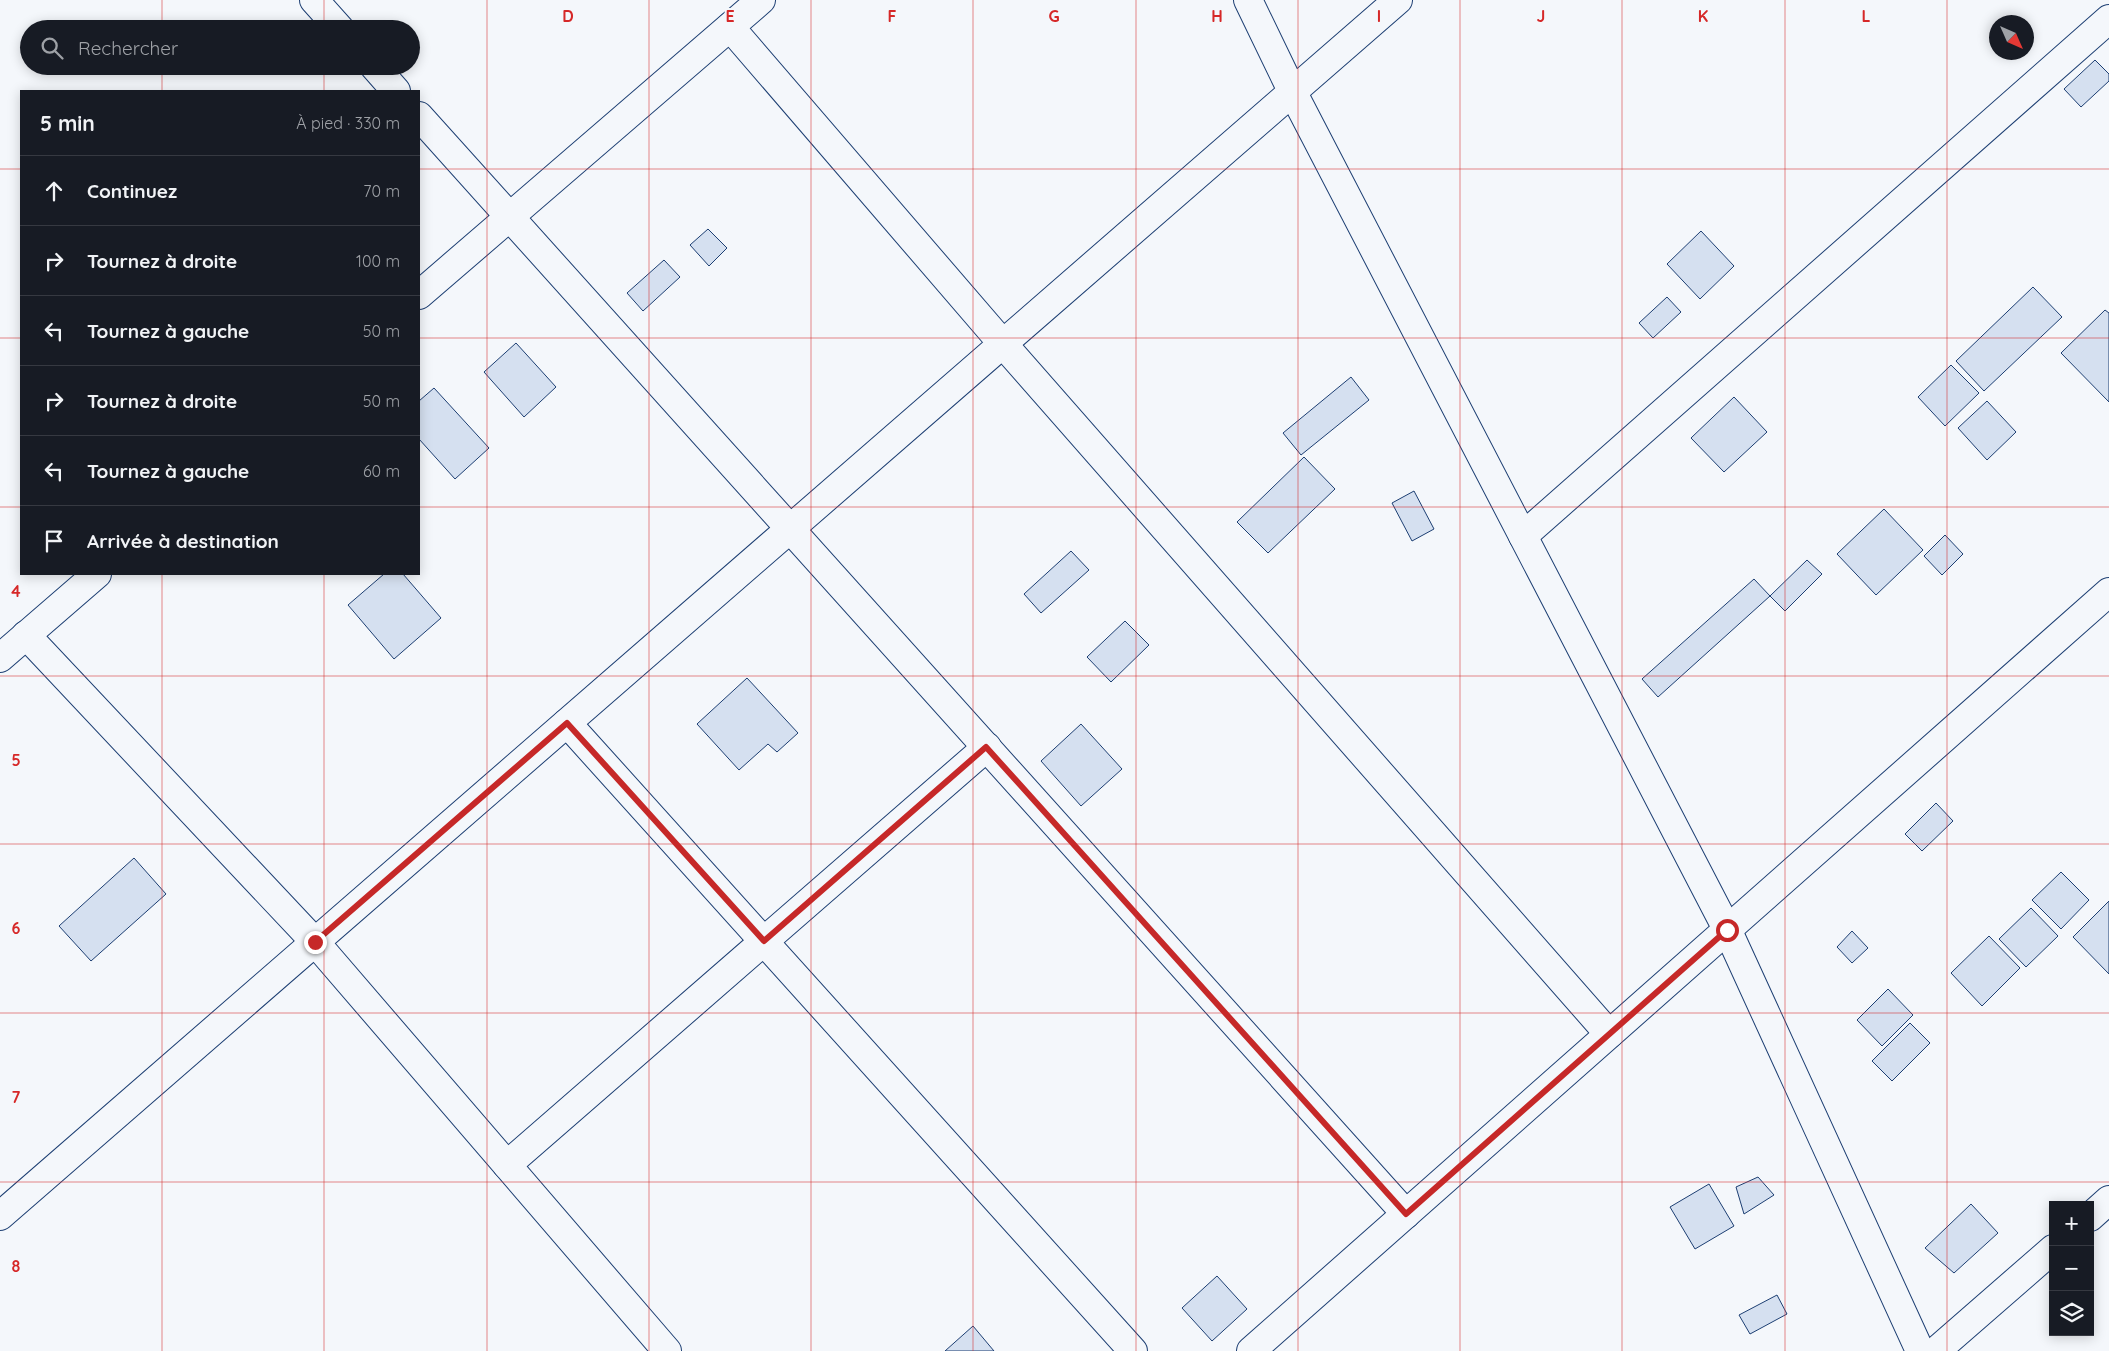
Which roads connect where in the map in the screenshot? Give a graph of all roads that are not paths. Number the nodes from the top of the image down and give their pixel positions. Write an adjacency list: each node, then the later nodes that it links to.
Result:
1 (314, 0): 6 (street)
2 (761, 0): 7 (street)
3 (1248, 0): 10 (street)
4 (1398, 0): 10 (street)
5 (2109, 19): 16 (street)
6 (332, 20)
7 (730, 26): 12 (street); 14 (street)
8 (382, 75): 9 (street)
9 (395, 90)
10 (1292, 92): 14 (street); 16 (street)
11 (420, 117): 12 (street)
12 (509, 217): 13 (street); 15 (street)
13 (420, 295)
14 (1003, 344): 15 (street); 26 (street)
15 (790, 529): 21 (street); 22 (street)
16 (1523, 536): 23 (street)
17 (96, 575): 19 (street)
18 (2109, 592): 23 (street)
19 (26, 635): 20 (street); 25 (street)
20 (0, 658)
21 (567, 723): 24 (street); 25 (street)
22 (986, 747): 24 (street); 30 (street)
23 (1727, 930): 26 (street); 36 (street)
24 (764, 941): 27 (street); 34 (street)
25 (315, 942): 27 (street); 31 (street)
26 (1609, 1034): 30 (street)
27 (507, 1165): 33 (street)
28 (2109, 1200): 29 (street)
29 (2094, 1213)
30 (1406, 1214): 35 (street)
31 (0, 1216)
32 (2049, 1252): 37 (street)
33 (668, 1351)
34 (1133, 1351)
35 (1251, 1351)
36 (1920, 1351)
37 (1936, 1351)

